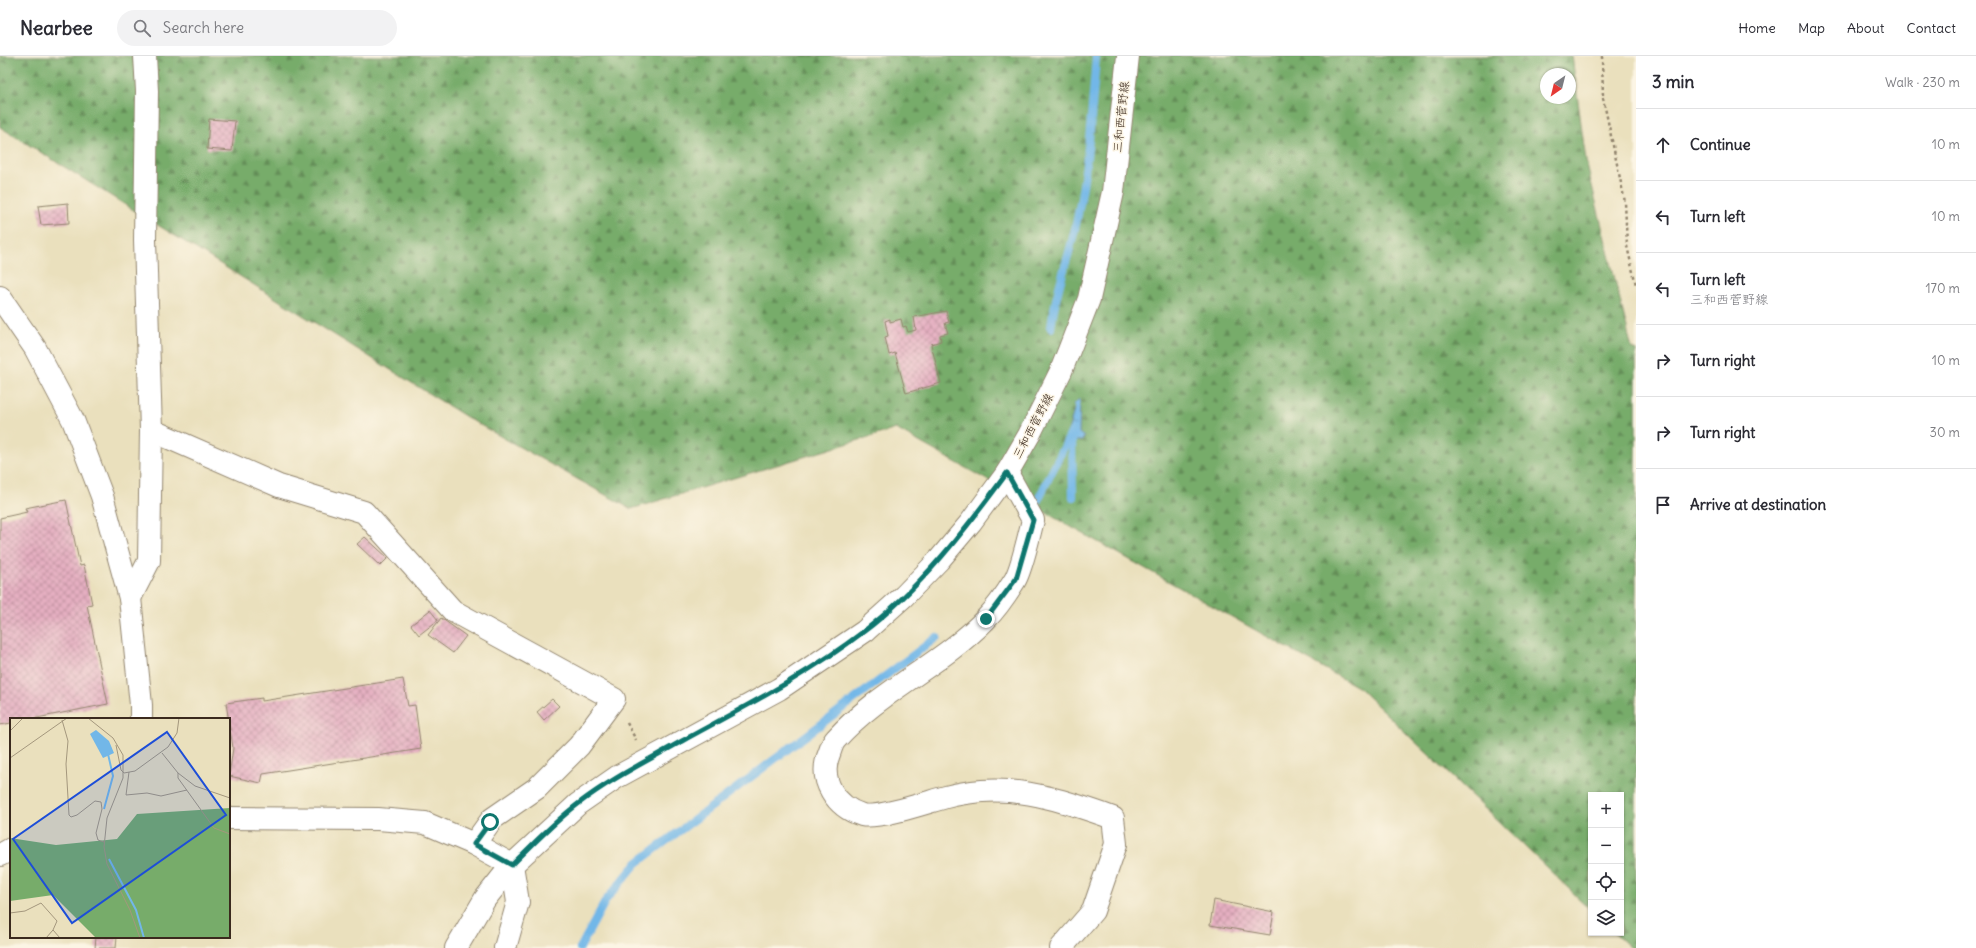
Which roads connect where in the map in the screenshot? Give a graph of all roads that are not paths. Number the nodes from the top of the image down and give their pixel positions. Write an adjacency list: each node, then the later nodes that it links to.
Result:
1 (145, 56): 4 (street)
2 (1128, 56): 5 (street, 三和西菅野線)
3 (0, 297): 6 (street)
4 (151, 430): 6 (street); 9 (street)
5 (1007, 473): 12 (street, 三和西菅野線); 15 (street)
6 (130, 598): 7 (street)
7 (141, 718)
8 (230, 818): 9 (street)
9 (474, 844): 12 (street)
10 (10, 850): 11 (street)
11 (0, 855)
12 (512, 865): 13 (street, 三和西菅野線); 14 (street)
13 (456, 948)
14 (505, 948)
15 (1061, 948)

